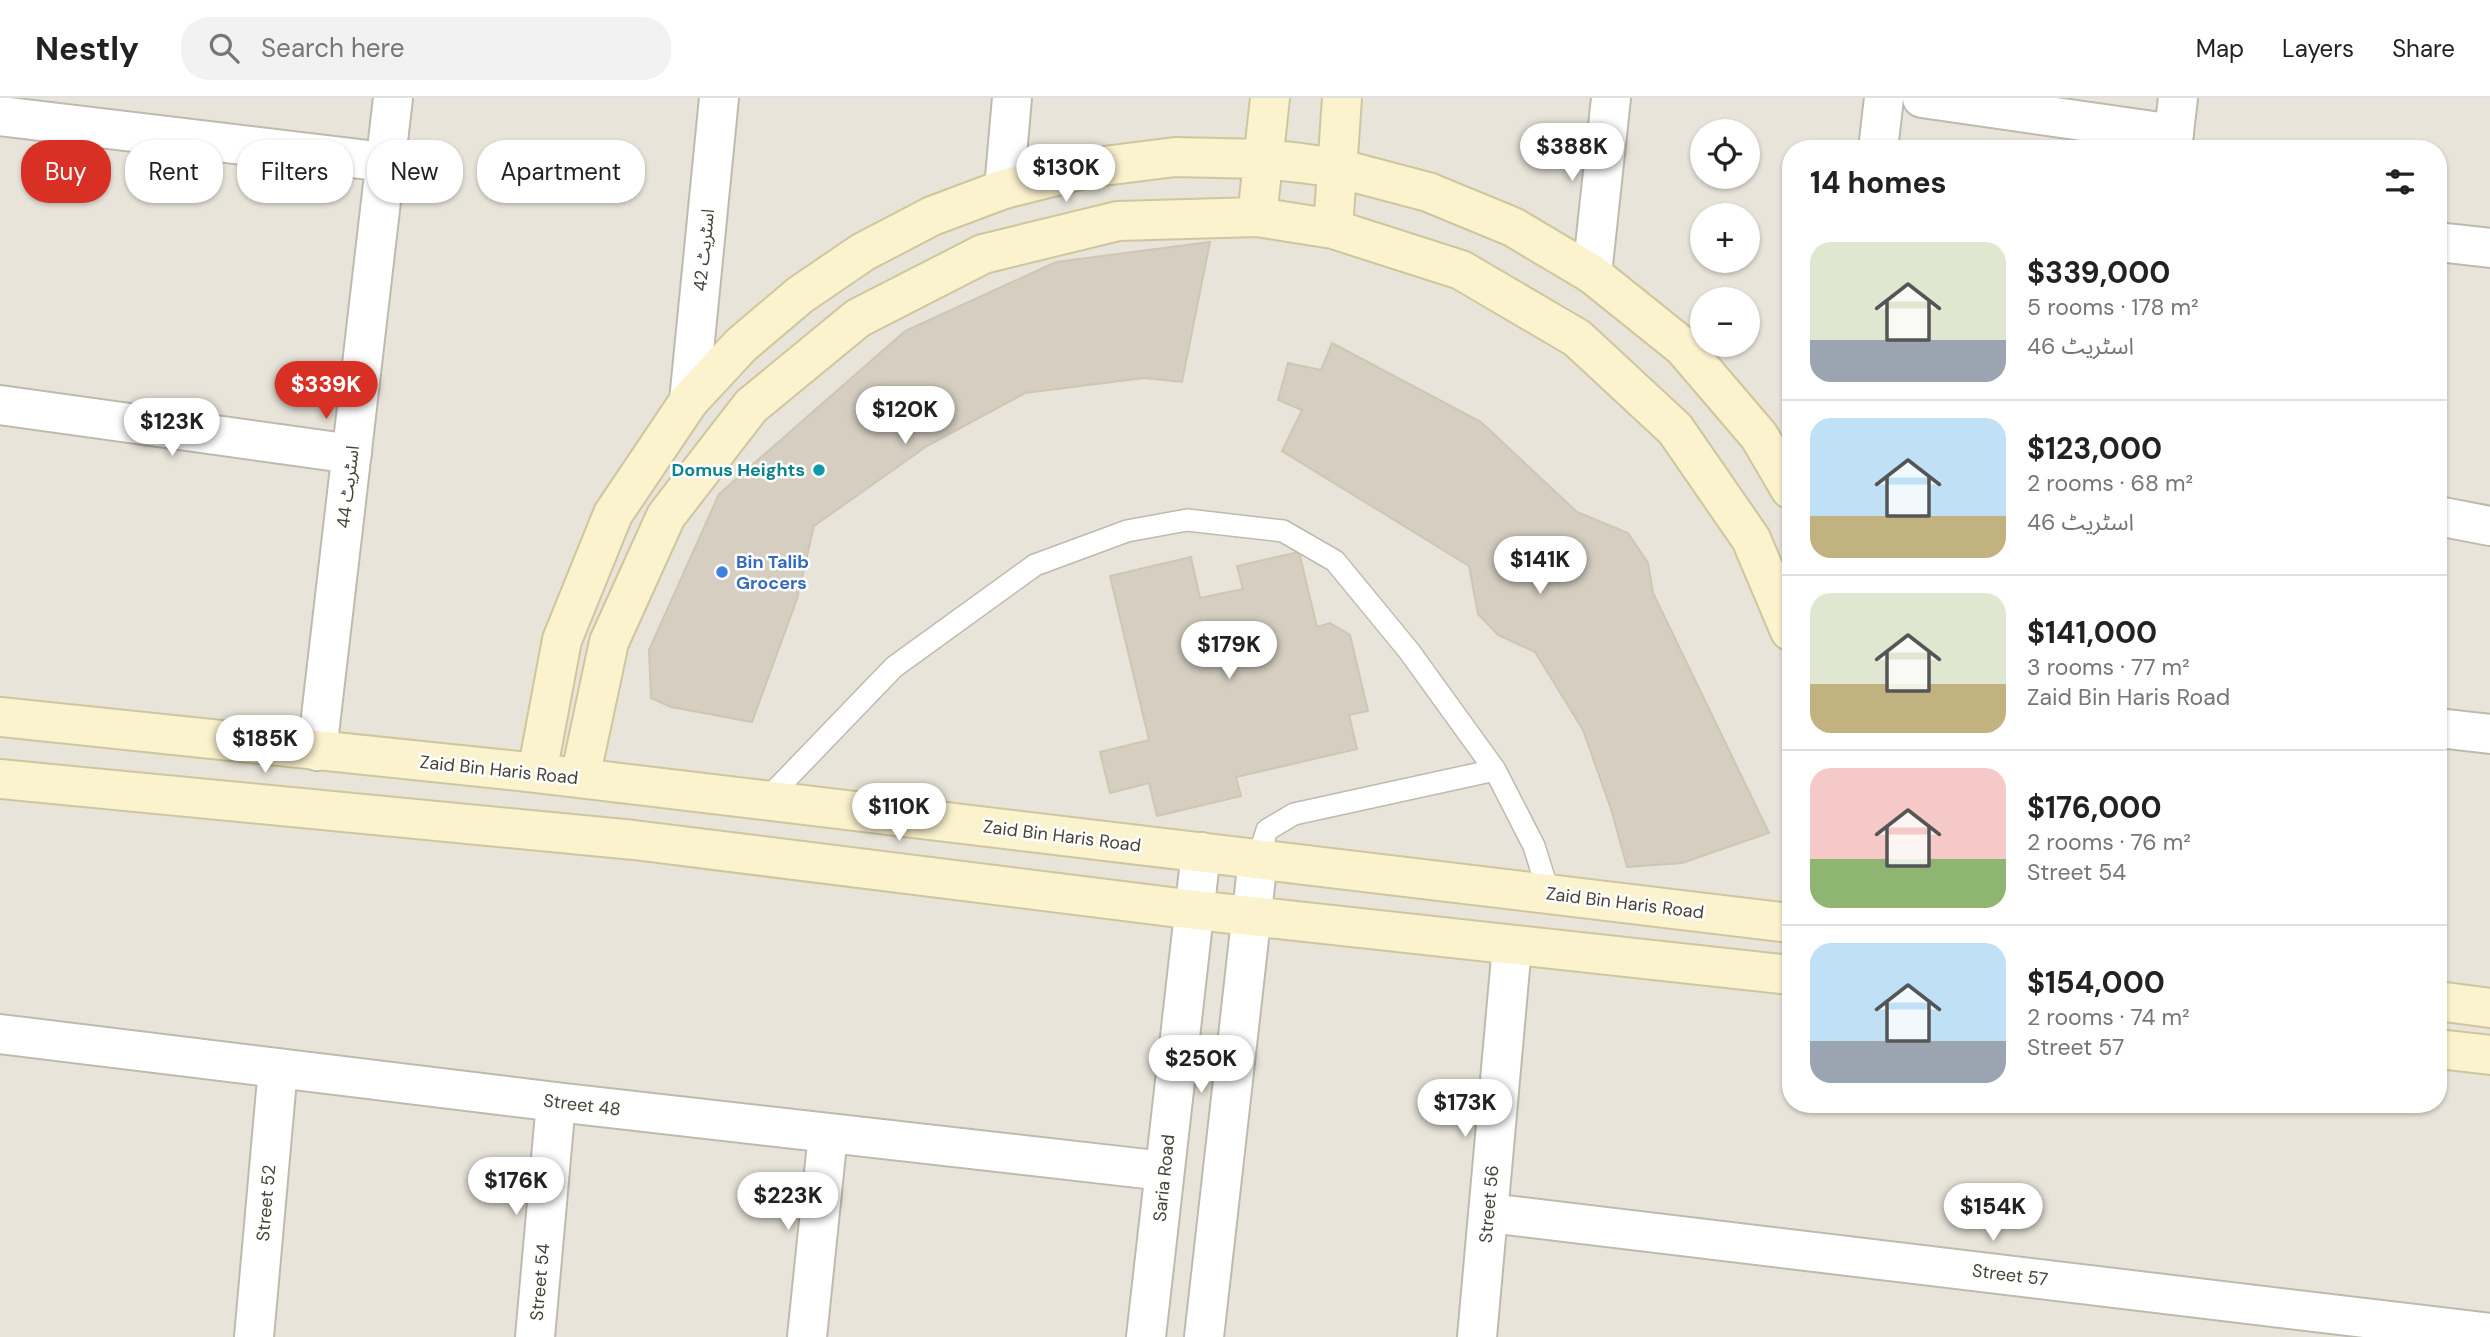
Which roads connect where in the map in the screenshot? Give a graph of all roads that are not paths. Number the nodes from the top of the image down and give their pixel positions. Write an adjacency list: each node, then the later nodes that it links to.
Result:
1 (393, 98): 11 (street, اسٹریٹ 44)
2 (719, 98): 23 (street, اسٹریٹ 42)
3 (1012, 98): 16 (street)
4 (1270, 98): 13 (street)
5 (1342, 98): 15 (street)
6 (1611, 98): 22 (street)
7 (1884, 98): 12 (street)
8 (1922, 98): 10 (street)
9 (0, 116): 14 (street)
10 (2175, 127)
11 (388, 140)
12 (1879, 140)
13 (1264, 159): 15 (street); 16 (street); 18 (street)
14 (367, 160)
15 (1337, 168): 19 (street); 22 (street)
16 (1004, 189): 23 (street)
17 (381, 203): 25 (street, اسٹریٹ 44)
18 (1257, 217): 19 (street); 36 (street)
19 (1333, 229): 29 (street)
20 (2447, 246): 21 (street)
21 (2490, 248)
22 (1592, 274): 26 (street)
23 (689, 401): 35 (street)
24 (0, 405): 25 (street)
25 (352, 454): 33 (street, اسٹریٹ 44)
26 (1782, 475)
27 (2447, 518): 28 (street)
28 (2490, 526)
29 (1782, 612)
30 (0, 717): 33 (street, Zaid Bin Haris Road)
31 (2447, 729): 32 (street)
32 (2490, 734)
33 (317, 751): 35 (street, Zaid Bin Haris Road)
34 (1495, 770): 38 (lane); 40 (lane); 41 (lane)
35 (537, 773): 36 (street, Zaid Bin Haris Road)
36 (580, 778): 38 (street, Zaid Bin Haris Road)
37 (0, 779): 42 (street)
38 (765, 801): 39 (street, Zaid Bin Haris Road)
39 (1201, 852): 40 (street, Zaid Bin Haris Road); 42 (street, Saria Road)
40 (1258, 859): 41 (street, Zaid Bin Haris Road); 43 (street)
41 (1549, 894): 44 (street, Zaid Bin Haris Road)
42 (1195, 910): 43 (street); 55 (street, Saria Road)
43 (1252, 916): 45 (street); 63 (street)
44 (1782, 922)
45 (1512, 946): 46 (street); 56 (street, Street 56)
46 (1782, 974)
47 (2447, 1002): 48 (street)
48 (2490, 1008)
49 (0, 1034): 52 (street, Street 48)
50 (2447, 1050): 51 (street)
51 (2490, 1055)
52 (278, 1068): 53 (street, Street 48); 59 (street, Street 52)
53 (556, 1102): 54 (street, Street 48); 60 (street, Street 54)
54 (828, 1134): 55 (street, Street 48); 61 (street)
55 (1164, 1171): 62 (street, Saria Road)
56 (1489, 1213): 57 (street, Street 57); 64 (street, Street 56)
57 (2390, 1329): 58 (street, Street 57)
58 (2490, 1333)
59 (254, 1337)
60 (535, 1337)
61 (807, 1337)
62 (1146, 1337)
63 (1204, 1337)
64 (1477, 1337)

